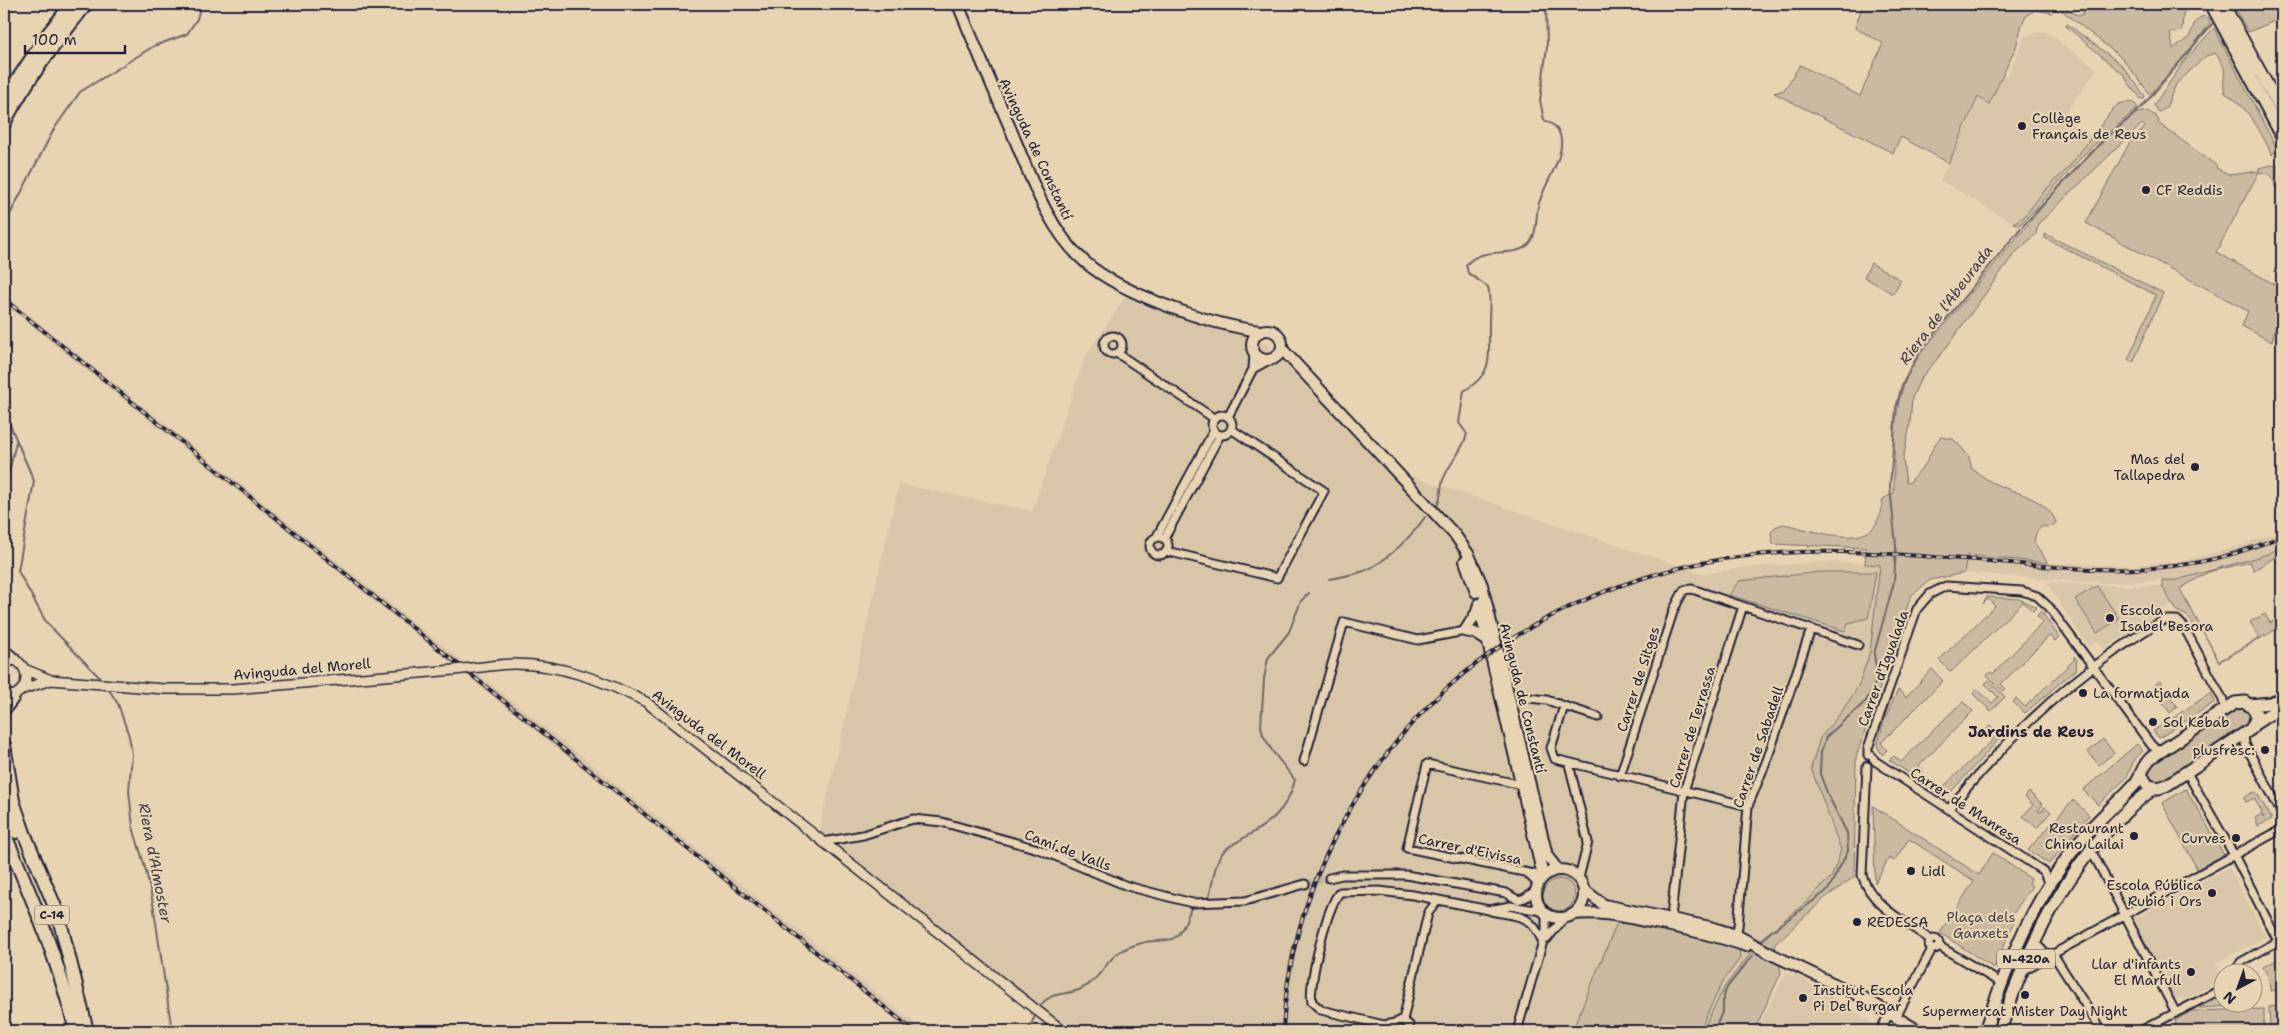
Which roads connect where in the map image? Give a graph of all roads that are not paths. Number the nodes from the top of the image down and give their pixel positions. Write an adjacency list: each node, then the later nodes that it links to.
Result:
1 (72, 4): 6 (highway)
2 (86, 4): 8 (highway)
3 (958, 4): 10 (main road, Avinguda de Constantí)
4 (2211, 4): 9 (main road)
5 (2223, 4): 7 (main road)
6 (4, 100)
7 (2282, 112)
8 (4, 123)
9 (2282, 136)
10 (1236, 328): 11 (main road, Avinguda de Constantí); 12 (main road)
11 (1260, 331): 12 (main road); 13 (main road)
12 (1252, 341): 14 (main road)
13 (1282, 349): 16 (main road); 17 (main road)
14 (1254, 352): 16 (main road); 18 (street)
15 (1117, 353): 20 (street)
16 (1272, 359): 17 (main road); 18 (street)
17 (1297, 366): 23 (main road)
18 (1253, 369): 19 (street)
19 (1228, 417): 20 (street); 21 (street)
20 (1215, 419): 22 (street)
21 (1232, 429): 22 (street); 26 (street)
22 (1217, 433): 24 (street); 25 (street)
23 (1452, 532): 27 (main road, Avinguda de Constantí); 28 (main road)
24 (1156, 538): 25 (street); 26 (street)
25 (1164, 539): 26 (street)
26 (1166, 551)
27 (1477, 571): 30 (main road); 42 (main road, Avinguda de Constantí)
28 (1479, 603): 30 (main road); 32 (main road)
29 (1743, 606): 31 (street); 61 (street, Carrer de Sitges); 64 (street, Carrer de Terrassa)
30 (1486, 624): 32 (main road); 33 (main road); 42 (main road)
31 (1811, 629): 34 (street); 66 (street, Carrer de Sabadell)
32 (1465, 631): 33 (main road); 56 (street)
33 (1488, 641): 62 (main road)
34 (1858, 645)
35 (7, 657): 37 (street)
36 (2092, 667): 43 (street); 53 (street); 54 (street, Carrer d'Igualada); 67 (street)
37 (24, 669): 38 (street, Avinguda del Morell); 39 (street)
38 (52, 680): 39 (street, Avinguda del Morell); 71 (street, Avinguda del Morell, bridge)
39 (13, 695): 46 (highway)
40 (1520, 697): 45 (street)
41 (2282, 698): 44 (main road)
42 (1510, 702): 50 (main road, Avinguda de Constantí)
43 (2227, 705): 44 (main road); 53 (main road, N-420a)
44 (2250, 705): 49 (main road)
45 (1564, 706): 48 (street); 57 (street)
46 (4, 709)
47 (2282, 709): 49 (main road, N-420a)
48 (1598, 717)
49 (2256, 723): 51 (main road, N-420a)
50 (1516, 724): 62 (main road); 72 (main road, Avinguda de Constantí)
51 (2242, 739): 59 (main road, N-420a); 68 (street)
52 (4, 746): 106 (highway)
53 (2155, 751): 60 (main road, N-420a)
54 (1868, 756): 55 (street); 58 (street)
55 (1875, 761): 58 (street); 67 (street, Carrer de Manresa)
56 (1304, 762)
57 (1569, 764): 61 (street); 80 (street)
58 (1867, 766): 100 (street)
59 (2186, 771): 63 (main road, N-420a); 75 (street)
60 (2141, 774): 63 (main road); 76 (main road, N-420a)
61 (1620, 776): 64 (street)
62 (1524, 785): 72 (main road); 81 (main road); 81 (street, Carrer d'Eivissa)
63 (2154, 788): 74 (main road, N-420a)
64 (1684, 791): 66 (street); 94 (street, Carrer de Terrassa)
65 (4, 804): 106 (highway, C-14)
66 (1748, 806): 96 (street, Carrer de Sabadell)
67 (1949, 809): 78 (street, Carrer de Manresa)
68 (2282, 814)
69 (2282, 829): 75 (street)
70 (4, 832): 106 (highway, C-14)
71 (823, 842): 82 (street, Camí de Valls); 115 (street, Avinguda del Morell)
72 (1543, 842): 77 (main road, Avinguda de Constantí)
73 (4, 847): 106 (highway)
74 (2091, 850): 92 (street); 98 (main road, N-420a)
75 (2234, 855): 92 (street); 97 (street)
76 (2060, 868): 78 (street); 83 (main road, N-420a)
77 (1558, 870): 80 (main road); 81 (main road)
78 (2043, 871): 83 (street)
79 (1329, 878): 85 (street)
80 (1578, 878): 84 (main road)
81 (1540, 882): 85 (street); 90 (main road)
82 (1305, 884)
83 (2049, 884): 105 (main road, N-420a)
84 (1584, 890): 89 (main road); 93 (main road)
85 (1496, 891): 90 (street)
86 (1425, 897): 87 (street); 91 (street); 111 (street)
87 (1438, 900): 88 (street); 91 (street)
88 (1488, 910): 90 (street); 99 (street)
89 (1609, 910): 93 (main road); 94 (main road); 95 (main road)
90 (1543, 911): 93 (main road); 99 (street)
91 (1428, 913): 110 (street)
92 (2124, 915): 101 (street); 108 (street)
93 (1569, 916): 99 (street)
94 (1671, 918): 96 (main road)
95 (1678, 928): 96 (main road); 102 (main road)
96 (1736, 935): 102 (main road)
97 (2280, 940): 103 (street)
98 (2034, 942): 101 (street); 104 (main road, N-420a)
99 (1542, 944): 118 (street)
100 (1935, 947): 105 (street); 109 (street)
101 (2053, 954): 104 (street); 124 (street)
102 (1773, 955): 109 (main road)
103 (2240, 962)
104 (2021, 971): 123 (main road, N-420a)
105 (2001, 983): 122 (main road, N-420a)
106 (71, 987): 113 (highway, C-14); 114 (highway, C-14)
107 (2214, 993): 108 (street)
108 (2176, 1013): 112 (street)
109 (1895, 1014): 119 (street); 120 (main road); 121 (main road)
110 (1403, 1020): 111 (street); 117 (street)
111 (1395, 1023): 116 (street)
112 (2145, 1030)
113 (76, 1031)
114 (87, 1031)
115 (1063, 1031)
116 (1392, 1031)
117 (1410, 1031)
118 (1517, 1031)
119 (1880, 1031)
120 (1919, 1031)
121 (1925, 1031)
122 (1985, 1031)
123 (2000, 1031)
124 (2102, 1031)

